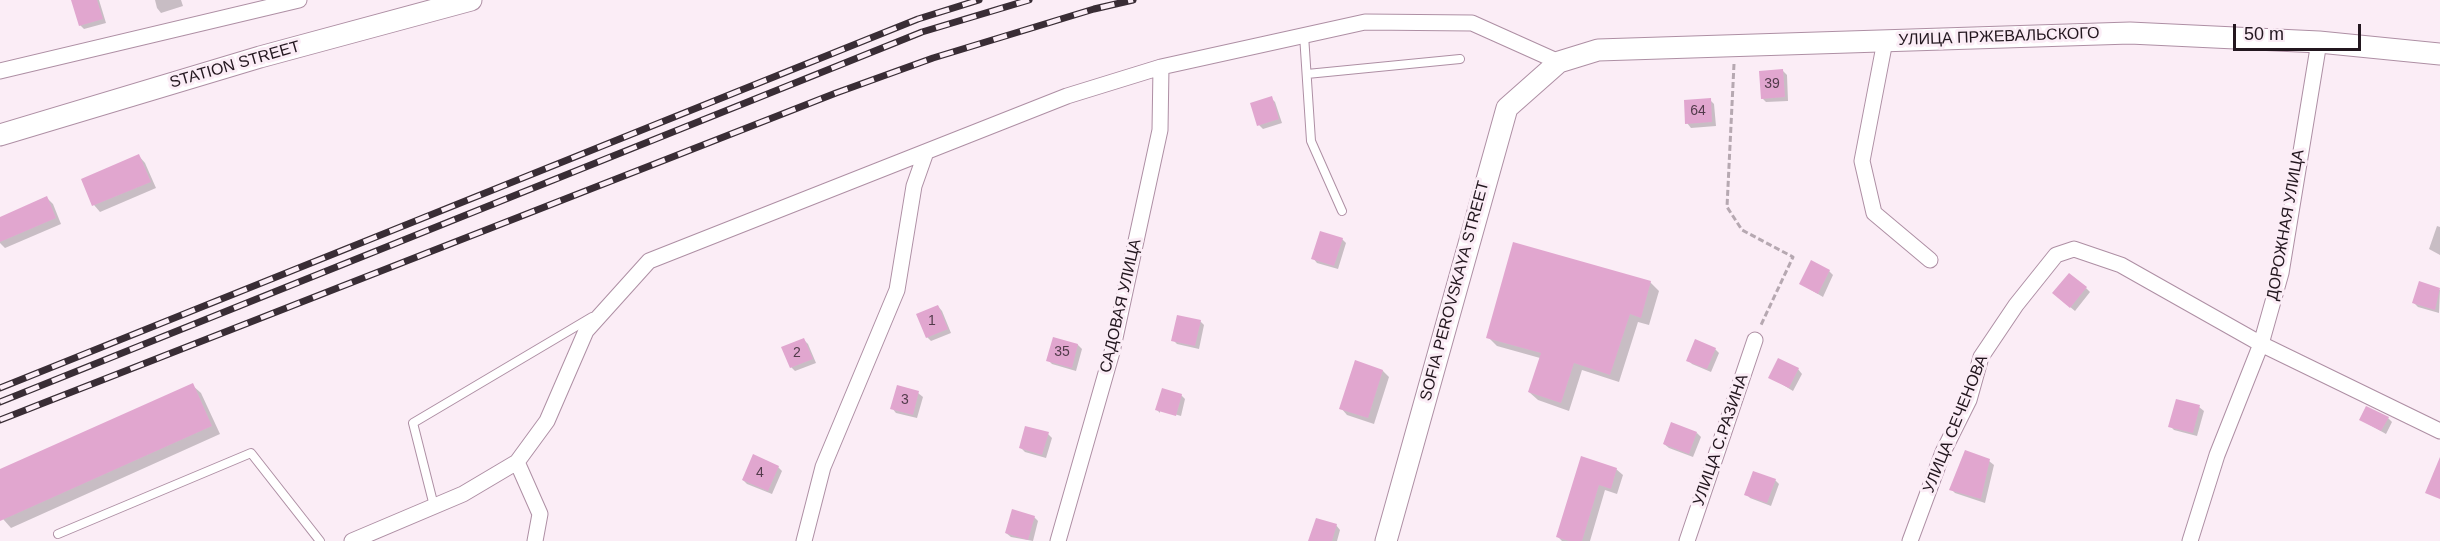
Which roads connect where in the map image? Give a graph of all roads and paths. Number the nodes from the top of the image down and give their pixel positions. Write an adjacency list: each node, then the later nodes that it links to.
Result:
1 (299, 0): 11 (street)
2 (471, 0): 13 (main road, STATION STREET)
3 (1304, 35): 9 (street); 10 (street); 12 (lane)
4 (1884, 41): 5 (main road, УЛИЦА ПРЖЕВАЛЬСКОГО); 6 (main road, УЛИЦА ПРЖЕВАЛЬСКОГО); 16 (street)
5 (2319, 42): 7 (main road, УЛИЦА ПРЖЕВАЛЬСКОГО); 19 (street, ДОРОЖНАЯ УЛИЦА)
6 (1735, 46): 9 (main road, УЛИЦА ПРЖЕВАЛЬСКОГО); 18 (path)
7 (2440, 54)
8 (1460, 59): 12 (lane)
9 (1559, 62): 29 (main road, SOFIA PEROVSKAYA STREET)
10 (1161, 67): 14 (street); 28 (street, САДОВАЯ УЛИЦА)
11 (0, 71)
12 (1306, 74): 15 (lane)
13 (0, 135)
14 (926, 152): 17 (street); 27 (street)
15 (1342, 211)
16 (1930, 260)
17 (606, 309): 21 (street); 22 (lane)
18 (1755, 340): 30 (street, УЛИЦА С.РАЗИНА)
19 (2260, 344): 20 (street); 31 (street, УЛИЦА СЕЧЕНОВА); 32 (street, ДОРОЖНАЯ УЛИЦА)
20 (2440, 431)
21 (517, 462): 22 (street); 26 (street)
22 (434, 506): 25 (street)
23 (58, 534): 24 (lane)
24 (320, 541)
25 (352, 541)
26 (535, 541)
27 (804, 541)
28 (1058, 541)
29 (1386, 541)
30 (1687, 541)
31 (1910, 541)
32 (2190, 541)

